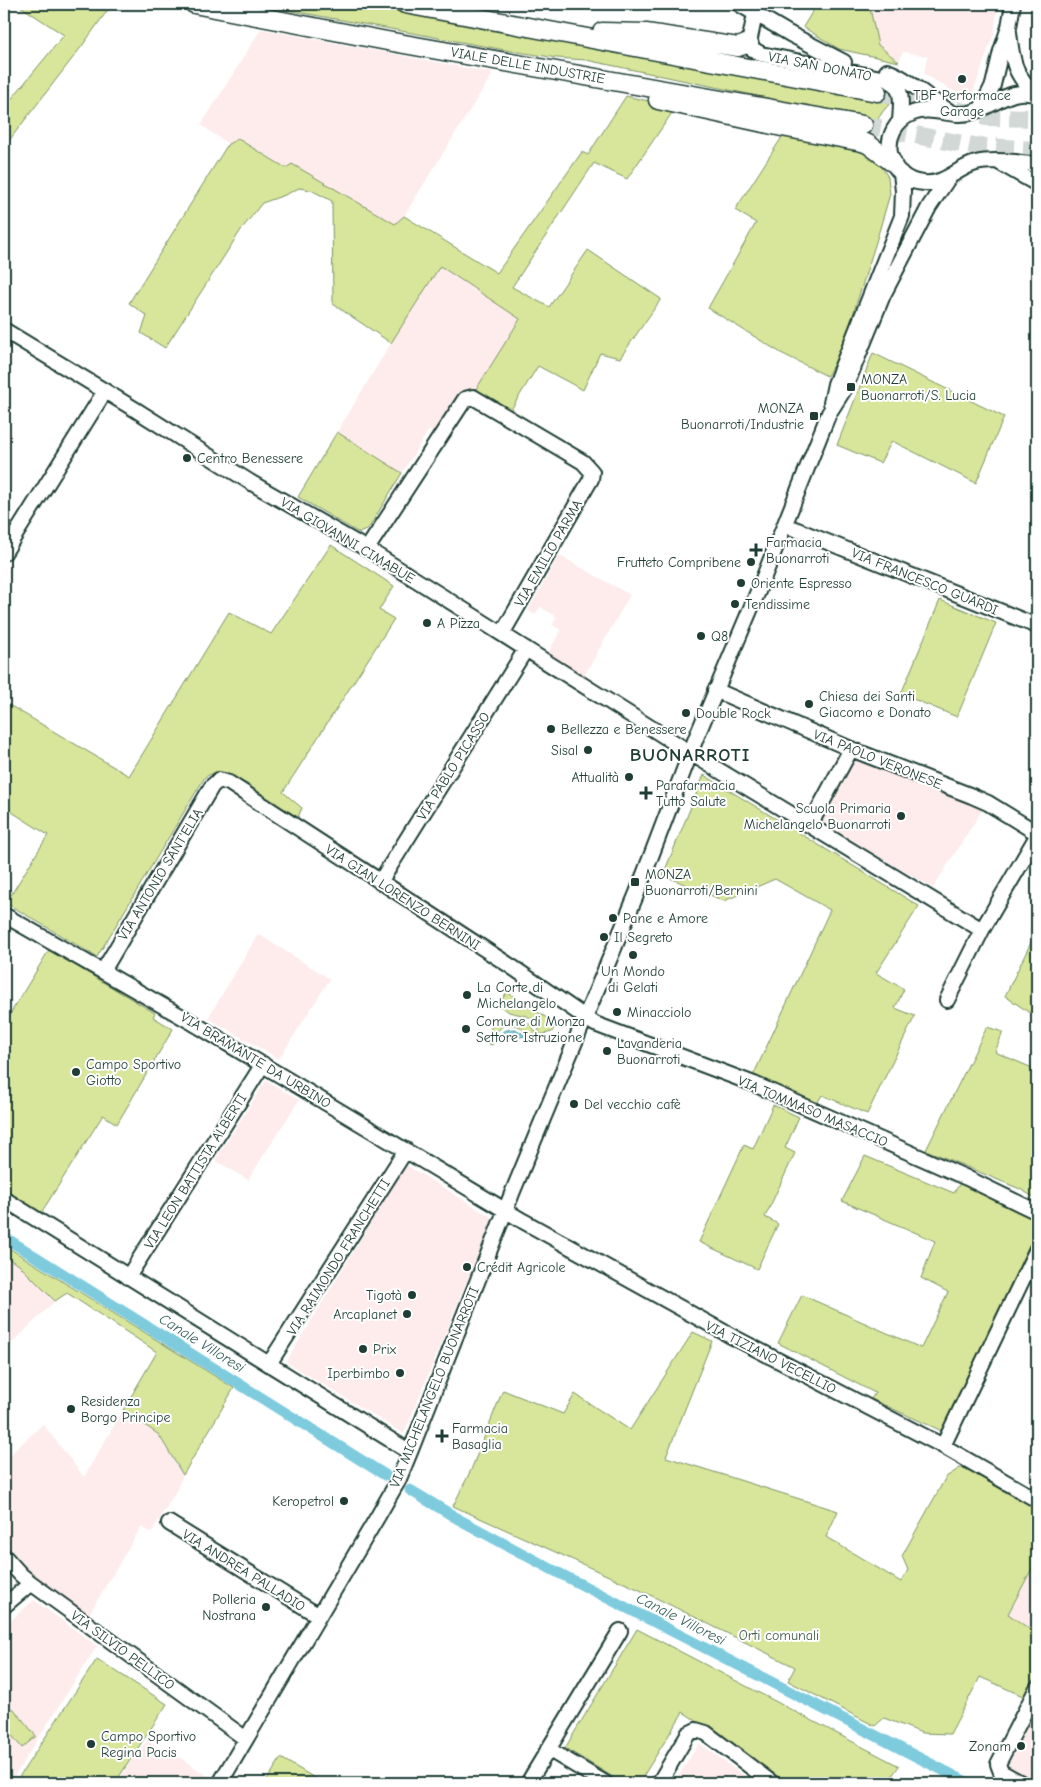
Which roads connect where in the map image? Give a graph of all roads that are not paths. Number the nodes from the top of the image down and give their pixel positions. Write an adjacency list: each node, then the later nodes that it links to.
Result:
1 (194, 4): 10 (main road, VIALE DELLE INDUSTRIE)
2 (405, 4): 7 (main road)
3 (739, 4): 5 (street, VIA SAN DONATO)
4 (1013, 4): 6 (street)
5 (755, 14): 8 (street); 9 (street, VIA SAN DONATO)
6 (1009, 27): 12 (street); 13 (street)
7 (549, 31): 8 (main road); 11 (main road)
8 (749, 43): 9 (street); 15 (street, VIA SAN DONATO)
9 (844, 62): 14 (street)
10 (528, 65): 16 (main road, VIALE DELLE INDUSTRIE); 19 (main road)
11 (877, 92)
12 (1037, 95): 13 (street)
13 (981, 109): 14 (street)
14 (954, 115): 15 (street)
15 (900, 121): 19 (street)
16 (863, 125)
17 (997, 162): 18 (street); 20 (street); 22 (street)
18 (1037, 163): 21 (street)
19 (897, 168): 20 (street); 25 (street, VIA MICHELANGELO BUONARROTI)
20 (949, 178): 25 (street, VIA MICHELANGELO BUONARROTI)
21 (1037, 179)
22 (1037, 184)
23 (4, 330): 24 (street, VIA GIOVANNI CIMABUE)
24 (105, 391): 27 (street, VIA GIOVANNI CIMABUE); 28 (street)
25 (829, 413): 26 (street, VIA MICHELANGELO BUONARROTI)
26 (785, 525): 29 (street, VIA FRANCESCO GUARDI); 32 (street, VIA MICHELANGELO BUONARROTI)
27 (367, 549): 30 (street, VIA GIOVANNI CIMABUE); 30 (street, VIA EMILIO PARMA)
28 (4, 553)
29 (1037, 626)
30 (502, 634): 31 (street, VIA GIOVANNI CIMABUE)
31 (526, 649): 34 (street, VIA GIOVANNI CIMABUE); 38 (street, VIA PABLO PICASSO)
32 (715, 690): 33 (street, VIA PAOLO VERONESE); 34 (street, VIA MICHELANGELO BUONARROTI)
33 (851, 749): 36 (street); 37 (street, VIA PAOLO VERONESE)
34 (691, 752): 36 (street, VIA GIOVANNI CIMABUE); 43 (street, VIA MICHELANGELO BUONARROTI)
35 (219, 780): 38 (street, VIA GIAN LORENZO BERNINI); 41 (street, VIA ANTONIO SANT'ELIA)
36 (810, 825): 40 (street, VIA GIOVANNI CIMABUE)
37 (1037, 834): 40 (street, VIA PAOLO VERONESE)
38 (380, 882): 43 (street, VIA GIAN LORENZO BERNINI)
39 (4, 915): 41 (street, VIA BRAMANTE DA URBINO)
40 (982, 930): 42 (street, VIA PAOLO VERONESE)
41 (103, 971): 44 (street, VIA BRAMANTE DA URBINO)
42 (947, 1000)
43 (586, 1018): 47 (street, VIA MICHELANGELO BUONARROTI); 48 (street, VIA TOMMASO MASACCIO)
44 (263, 1064): 45 (street, VIA BRAMANTE DA URBINO); 50 (street, VIA LEON BATTISTA ALBERTI)
45 (406, 1150): 47 (street, VIA BRAMANTE DA URBINO); 51 (street, VIA RAIMONDO FRANCHETTI)
46 (4, 1199): 50 (street)
47 (506, 1211): 52 (street, VIA TIZIANO VECELLIO); 53 (street, VIA MICHELANGELO BUONARROTI)
48 (1037, 1212)
49 (1037, 1249): 52 (street)
50 (128, 1277): 51 (street)
51 (270, 1364): 53 (street)
52 (943, 1446): 54 (street, VIA TIZIANO VECELLIO)
53 (410, 1452): 59 (street, VIA MICHELANGELO BUONARROTI)
54 (1037, 1500)
55 (168, 1523): 59 (street, VIA ANDREA PALLADIO)
56 (4, 1556): 57 (street, VIA SILVIO PELLICO)
57 (31, 1583): 58 (street); 62 (street, VIA SILVIO PELLICO)
58 (4, 1606)
59 (318, 1616): 62 (street, VIA MICHELANGELO BUONARROTI)
60 (620, 1631): 63 (street)
61 (1037, 1688): 69 (street)
62 (246, 1739): 64 (street, VIA MICHELANGELO BUONARROTI)
63 (548, 1749): 65 (street); 66 (street)
64 (220, 1783)
65 (528, 1783)
66 (605, 1783)
67 (659, 1783): 68 (street)
68 (772, 1783)
69 (1021, 1783)

